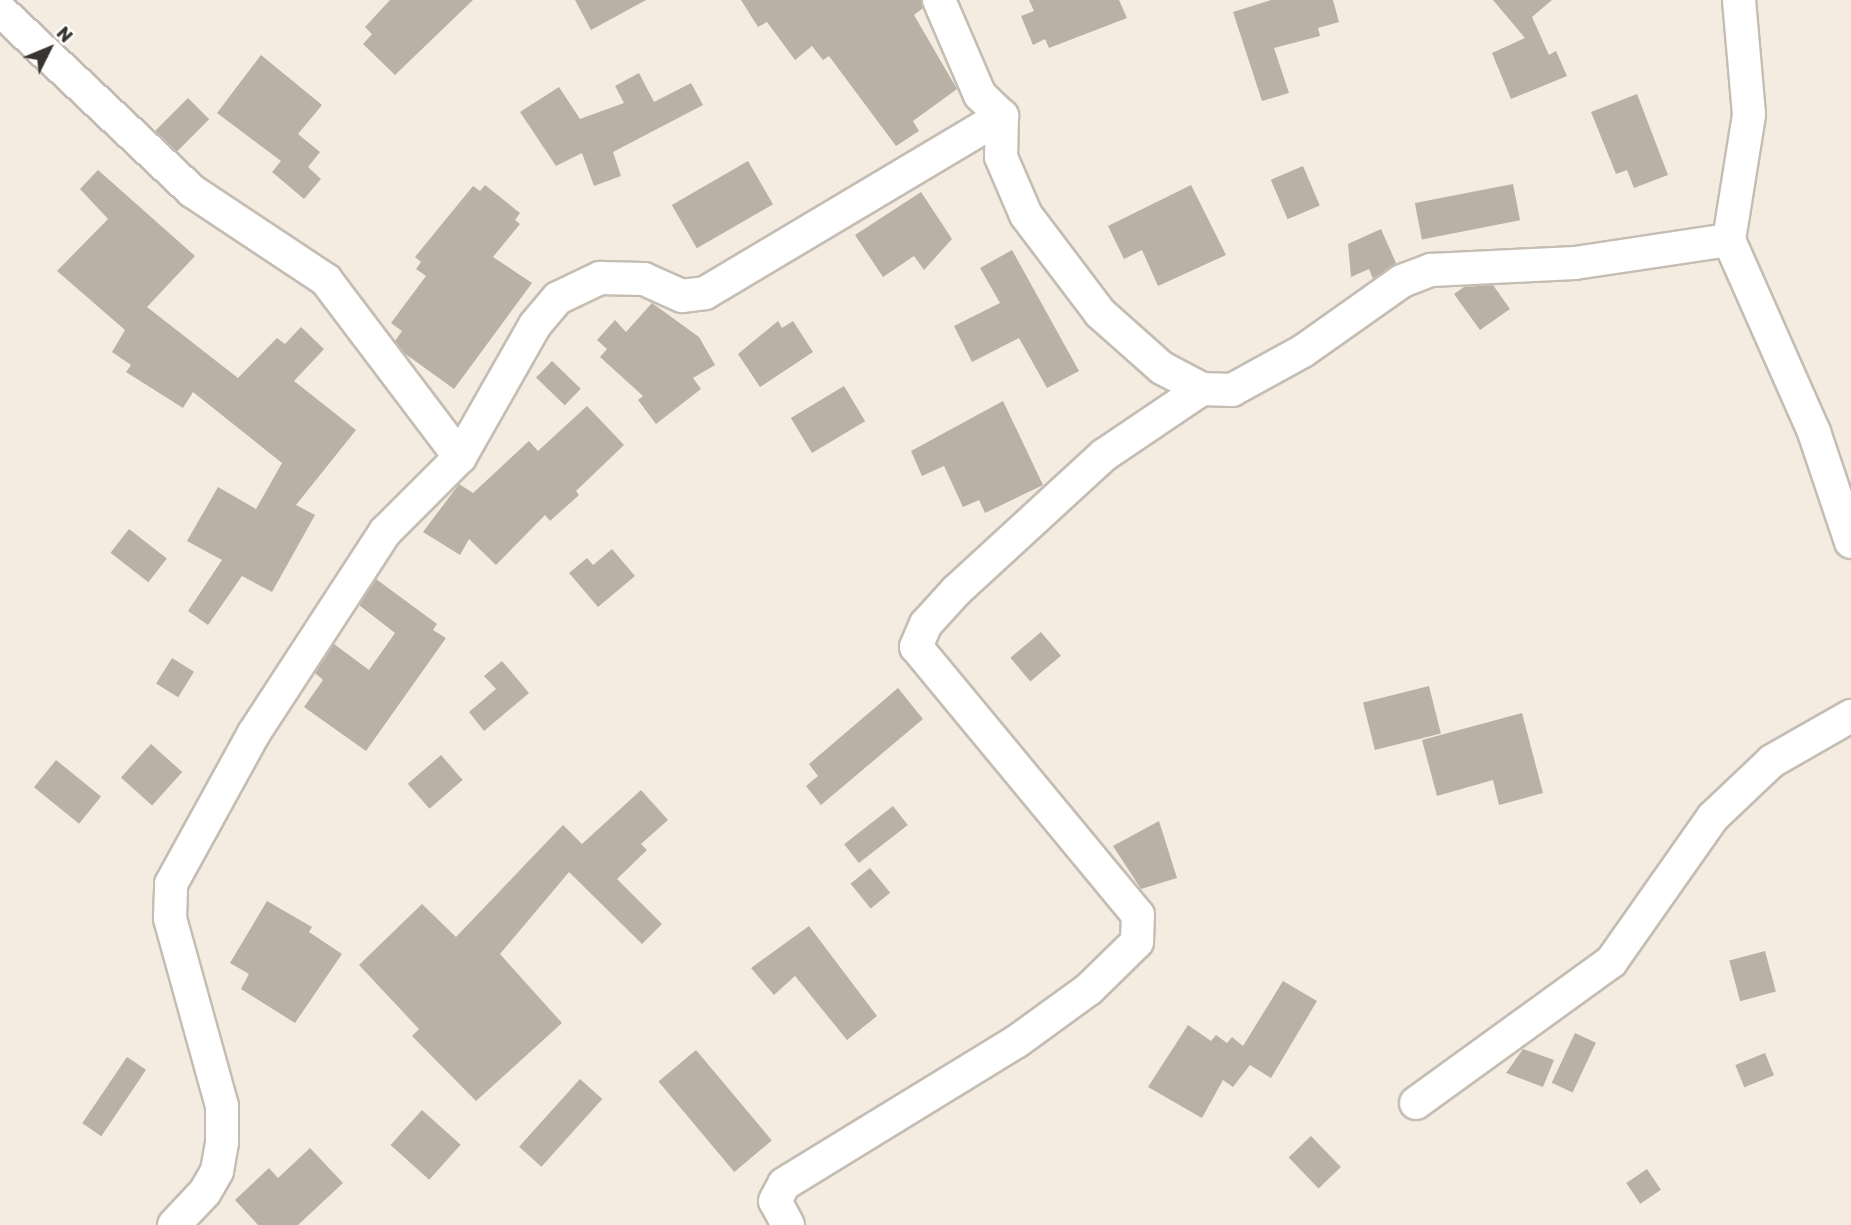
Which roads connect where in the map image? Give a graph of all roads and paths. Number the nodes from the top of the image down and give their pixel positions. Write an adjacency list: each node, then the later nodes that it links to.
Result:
1 (939, 0): 4 (street)
2 (1739, 0): 5 (street)
3 (0, 9): 7 (street)
4 (1002, 116): 6 (street); 7 (street)
5 (1729, 240): 6 (street); 8 (street)
6 (1202, 389): 12 (street)
7 (460, 457): 11 (street)
8 (1851, 542)
9 (1851, 716): 10 (street)
10 (1416, 1103)
11 (174, 1225)
12 (788, 1225)

